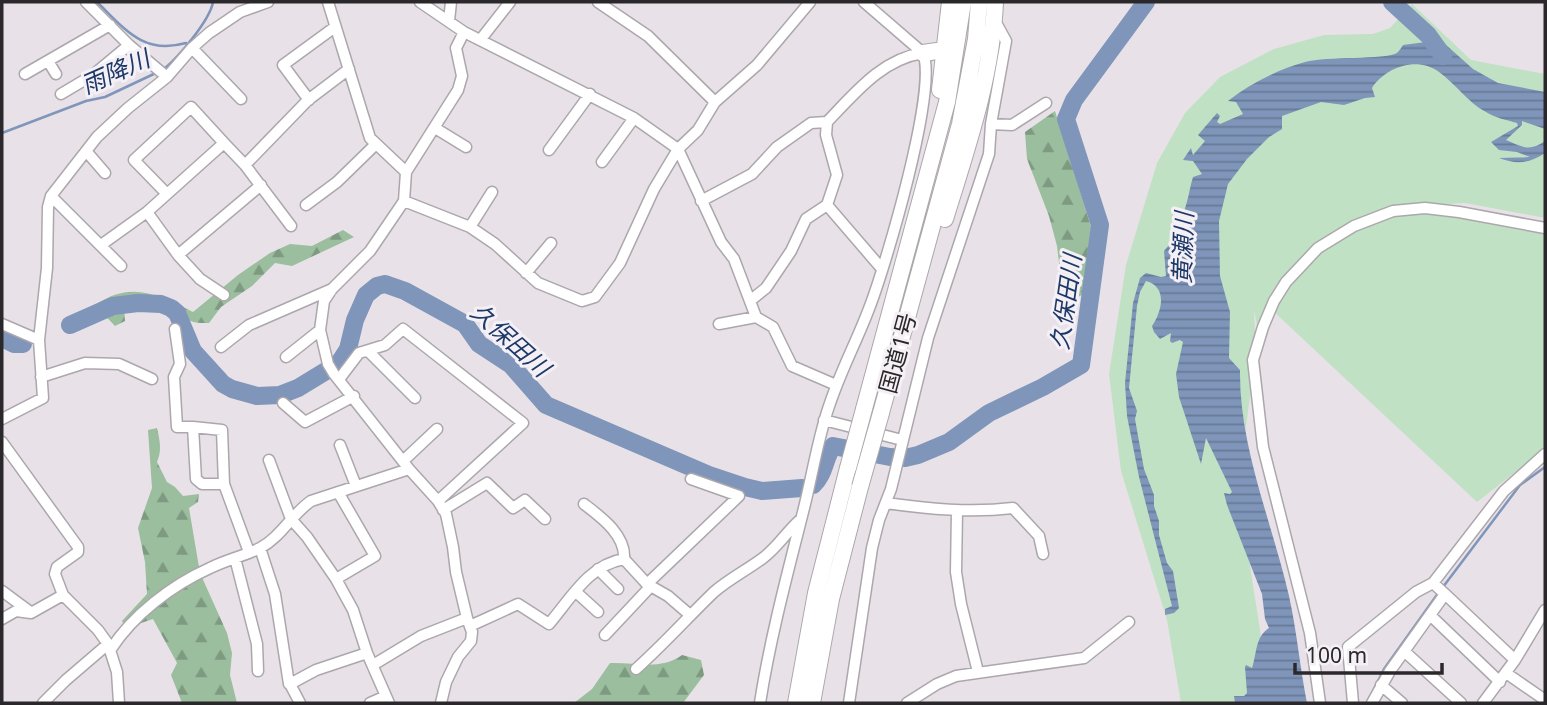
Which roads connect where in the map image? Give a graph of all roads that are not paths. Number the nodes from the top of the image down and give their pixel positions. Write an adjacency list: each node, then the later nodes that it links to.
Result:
1 (86, 2): 16 (street)
2 (268, 2): 21 (street)
3 (328, 2): 17 (street)
4 (420, 2): 15 (street)
5 (451, 2): 15 (street)
6 (510, 2): 19 (street)
7 (597, 2): 33 (street)
8 (810, 2): 33 (street)
9 (864, 2): 23 (street)
10 (950, 2): 22 (highway)
11 (963, 2): 46 (highway, 国道1号)
12 (979, 2): 65 (highway, 国道1号)
13 (995, 2): 14 (highway)
14 (994, 19): 37 (street); 65 (highway)
15 (450, 21): 18 (street)
16 (110, 25): 20 (street); 24 (street)
17 (335, 27): 25 (street); 32 (street)
18 (464, 32): 19 (street); 38 (street)
19 (481, 39): 30 (street)
20 (129, 45): 28 (street); 29 (street)
21 (192, 48): 28 (street); 31 (street)
22 (944, 50): 23 (highway); 46 (highway)
23 (923, 53): 36 (street); 67 (street)
24 (48, 61): 26 (street); 27 (street)
25 (349, 69): 32 (street); 40 (street)
26 (25, 74)
27 (56, 74)
28 (167, 77): 44 (street)
29 (61, 94)
30 (590, 94): 35 (street); 43 (street)
31 (241, 99)
32 (309, 100): 47 (street)
33 (716, 102): 42 (street)
34 (1046, 103): 37 (street)
35 (634, 118): 42 (street); 45 (street)
36 (827, 122): 55 (street); 57 (street)
37 (991, 124): 92 (street)
38 (435, 128): 41 (street); 48 (street)
39 (224, 143): 47 (street); 52 (street); 52 (street)
40 (376, 145): 48 (street); 56 (street)
41 (466, 147)
42 (678, 149): 55 (street); 68 (street)
43 (550, 150)
44 (86, 151): 49 (street); 53 (street)
45 (602, 162)
46 (932, 162): 151 (highway, 国道1号, bridge)
47 (244, 165): 50 (street)
48 (406, 172): 54 (street)
49 (105, 173)
50 (261, 185): 59 (street); 64 (street)
51 (492, 192): 60 (street)
52 (167, 194): 58 (street)
53 (51, 196): 63 (street); 77 (street)
54 (404, 201): 60 (street); 69 (street)
55 (701, 201): 71 (street)
56 (306, 205)
57 (827, 205): 67 (street); 71 (street)
58 (147, 212): 63 (street); 64 (street)
59 (291, 226)
60 (470, 227): 68 (street)
61 (1545, 228): 155 (street)
62 (551, 243): 68 (street)
63 (101, 245): 66 (street)
64 (178, 255): 70 (street)
65 (922, 263): 152 (highway, 国道1号, bridge)
66 (121, 265)
67 (882, 269): 84 (street)
68 (526, 273)
69 (332, 289): 76 (street); 78 (street)
70 (224, 295)
71 (751, 300): 72 (street)
72 (756, 317): 74 (street); 84 (street)
73 (2, 324): 77 (street)
74 (719, 324)
75 (174, 329): 90 (street)
76 (320, 330): 80 (street); 81 (street)
77 (40, 340): 82 (street)
78 (221, 347)
79 (368, 351): 81 (street); 86 (street); 104 (street)
80 (286, 357)
81 (337, 376): 85 (street)
82 (41, 377): 83 (street); 88 (street)
83 (152, 379)
84 (836, 385): 89 (street)
85 (354, 396): 87 (street); 97 (street)
86 (415, 398)
87 (283, 403)
88 (2, 419)
89 (824, 420): 92 (street); 108 (street)
90 (193, 427): 99 (street); 99 (street)
91 (437, 429): 97 (street)
92 (902, 440): 102 (street)
93 (2, 442): 121 (street)
94 (340, 445): 100 (street)
95 (1545, 454): 117 (street)
96 (270, 460): 106 (street)
97 (406, 465): 100 (street); 104 (street)
98 (691, 479): 116 (street)
99 (224, 484): 110 (street)
100 (356, 486): 101 (street)
101 (338, 492): 106 (street); 115 (street)
102 (886, 503): 105 (street); 153 (street)
103 (584, 504): 113 (street)
104 (441, 506): 107 (street); 128 (street)
105 (957, 511): 111 (street); 139 (street)
106 (291, 519): 109 (street); 115 (street)
107 (545, 519)
108 (801, 519): 125 (street); 150 (street)
109 (260, 548): 110 (street); 141 (street)
110 (249, 552): 112 (street)
111 (1044, 554)
112 (235, 558): 132 (street); 138 (street)
113 (624, 559): 114 (street); 116 (street)
114 (597, 569): 118 (street); 120 (street)
115 (336, 579): 134 (street)
116 (649, 585): 125 (street); 131 (street)
117 (1438, 588): 126 (street); 135 (street); 156 (street)
118 (618, 589)
119 (2, 591): 124 (street)
120 (576, 592): 123 (street); 128 (street)
121 (62, 595): 124 (street); 132 (street)
122 (1545, 610): 130 (street)
123 (598, 612)
124 (31, 613): 127 (street)
125 (690, 615): 137 (street)
126 (1430, 615): 133 (street); 140 (street)
127 (2, 619)
128 (468, 622): 136 (street); 149 (street)
129 (1129, 622): 139 (street)
130 (1542, 623): 135 (street)
131 (604, 635)
132 (109, 647): 145 (street); 146 (street)
133 (1404, 651): 142 (street); 159 (street)
134 (367, 653): 136 (street); 141 (street)
135 (1515, 660): 140 (street)
136 (373, 665): 143 (street)
137 (636, 669)
138 (258, 671)
139 (978, 672): 154 (street)
140 (1503, 677): 144 (street); 160 (street)
141 (290, 684): 147 (street)
142 (1381, 685): 157 (street); 158 (street)
143 (388, 700): 148 (street)
144 (1545, 700)
145 (43, 703)
146 (120, 703)
147 (300, 703)
148 (370, 703)
149 (441, 703)
150 (760, 703)
151 (796, 703)
152 (812, 703)
153 (849, 703)
154 (907, 703)
155 (1320, 703)
156 (1353, 703)
157 (1372, 703)
158 (1402, 703)
159 (1461, 703)
160 (1483, 703)

